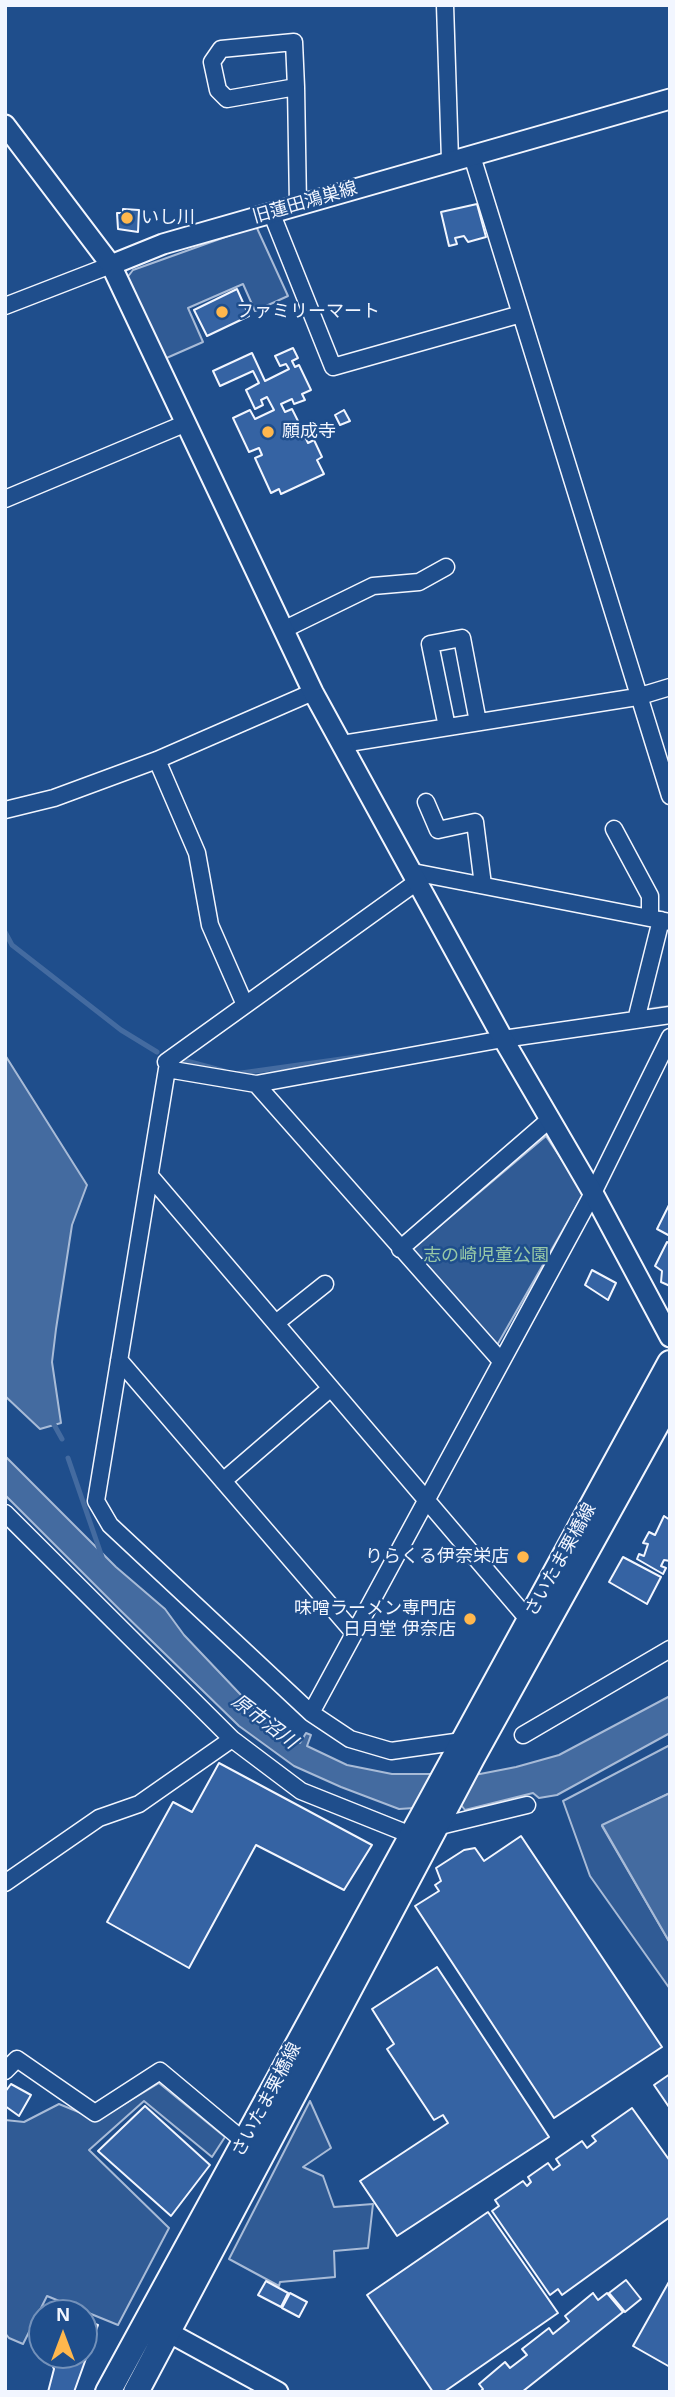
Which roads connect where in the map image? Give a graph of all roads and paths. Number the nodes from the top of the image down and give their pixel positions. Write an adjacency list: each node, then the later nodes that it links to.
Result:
1 (445, 5): 6 (street)
2 (296, 87): 2 (street); 7 (street)
3 (670, 99): 5 (street, 旧蓮田鴻巣線)
4 (5, 125): 9 (street)
5 (472, 156): 6 (street, 旧蓮田鴻巣線); 11 (street)
6 (450, 160): 7 (street, 旧蓮田鴻巣線)
7 (298, 205): 8 (street, 旧蓮田鴻巣線)
8 (271, 212): 9 (street, 旧蓮田鴻巣線); 11 (street)
9 (111, 265): 10 (street); 12 (street)
10 (5, 306)
11 (521, 313): 18 (street)
12 (184, 424): 13 (street); 15 (street)
13 (5, 499)
14 (446, 567): 15 (street)
15 (283, 630): 17 (street)
16 (670, 687): 18 (street)
17 (313, 692): 21 (street); 22 (street)
18 (637, 696): 19 (street); 23 (street)
19 (478, 722): 20 (street); 20 (street)
20 (447, 727): 21 (street)
21 (342, 744): 27 (street)
22 (156, 760): 25 (street); 30 (street)
23 (670, 796)
24 (426, 802): 28 (street)
25 (5, 810)
26 (614, 829): 29 (street)
27 (416, 876): 28 (street); 30 (street); 33 (street)
28 (482, 885): 29 (street)
29 (660, 920): 31 (street)
30 (245, 1005): 35 (street)
31 (637, 1014): 32 (street); 33 (street)
32 (670, 1015)
33 (501, 1035): 36 (street); 37 (street)
34 (670, 1037): 39 (street)
35 (166, 1062)
36 (256, 1084): 38 (street); 40 (street)
37 (549, 1120): 39 (street); 40 (street)
38 (150, 1176): 42 (street); 44 (street)
39 (593, 1193): 43 (street); 45 (street)
40 (400, 1249): 45 (street)
41 (325, 1284): 42 (street)
42 (276, 1323): 47 (street)
43 (670, 1337)
44 (119, 1360): 49 (street); 55 (street)
45 (501, 1361): 50 (street)
46 (670, 1363): 52 (main road, さいたま栗橋線)
47 (331, 1388): 49 (street); 50 (street)
48 (670, 1400): 52 (main road, さいたま栗橋線)
49 (222, 1481): 53 (street)
50 (426, 1500): 52 (street); 53 (street)
51 (5, 1513): 57 (street)
52 (535, 1627): 58 (main road, さいたま栗橋線)
53 (354, 1633): 55 (street)
54 (670, 1649): 56 (street)
55 (311, 1713): 58 (street)
56 (523, 1735)
57 (232, 1739): 61 (street); 62 (street)
58 (462, 1752): 60 (main road, さいたま栗橋線)
59 (527, 1805): 60 (street)
60 (435, 1816): 61 (main road, さいたま栗橋線); 66 (main road, さいたま栗橋線)
61 (411, 1835): 64 (main road, さいたま栗橋線)
62 (5, 1883)
63 (5, 2071): 64 (street)
64 (245, 2142): 65 (main road, さいたま栗橋線)
65 (147, 2321): 66 (street); 67 (main road, さいたま栗橋線)
66 (169, 2332): 68 (main road, さいたま栗橋線); 69 (street)
67 (108, 2392)
68 (136, 2392)
69 (278, 2392)

